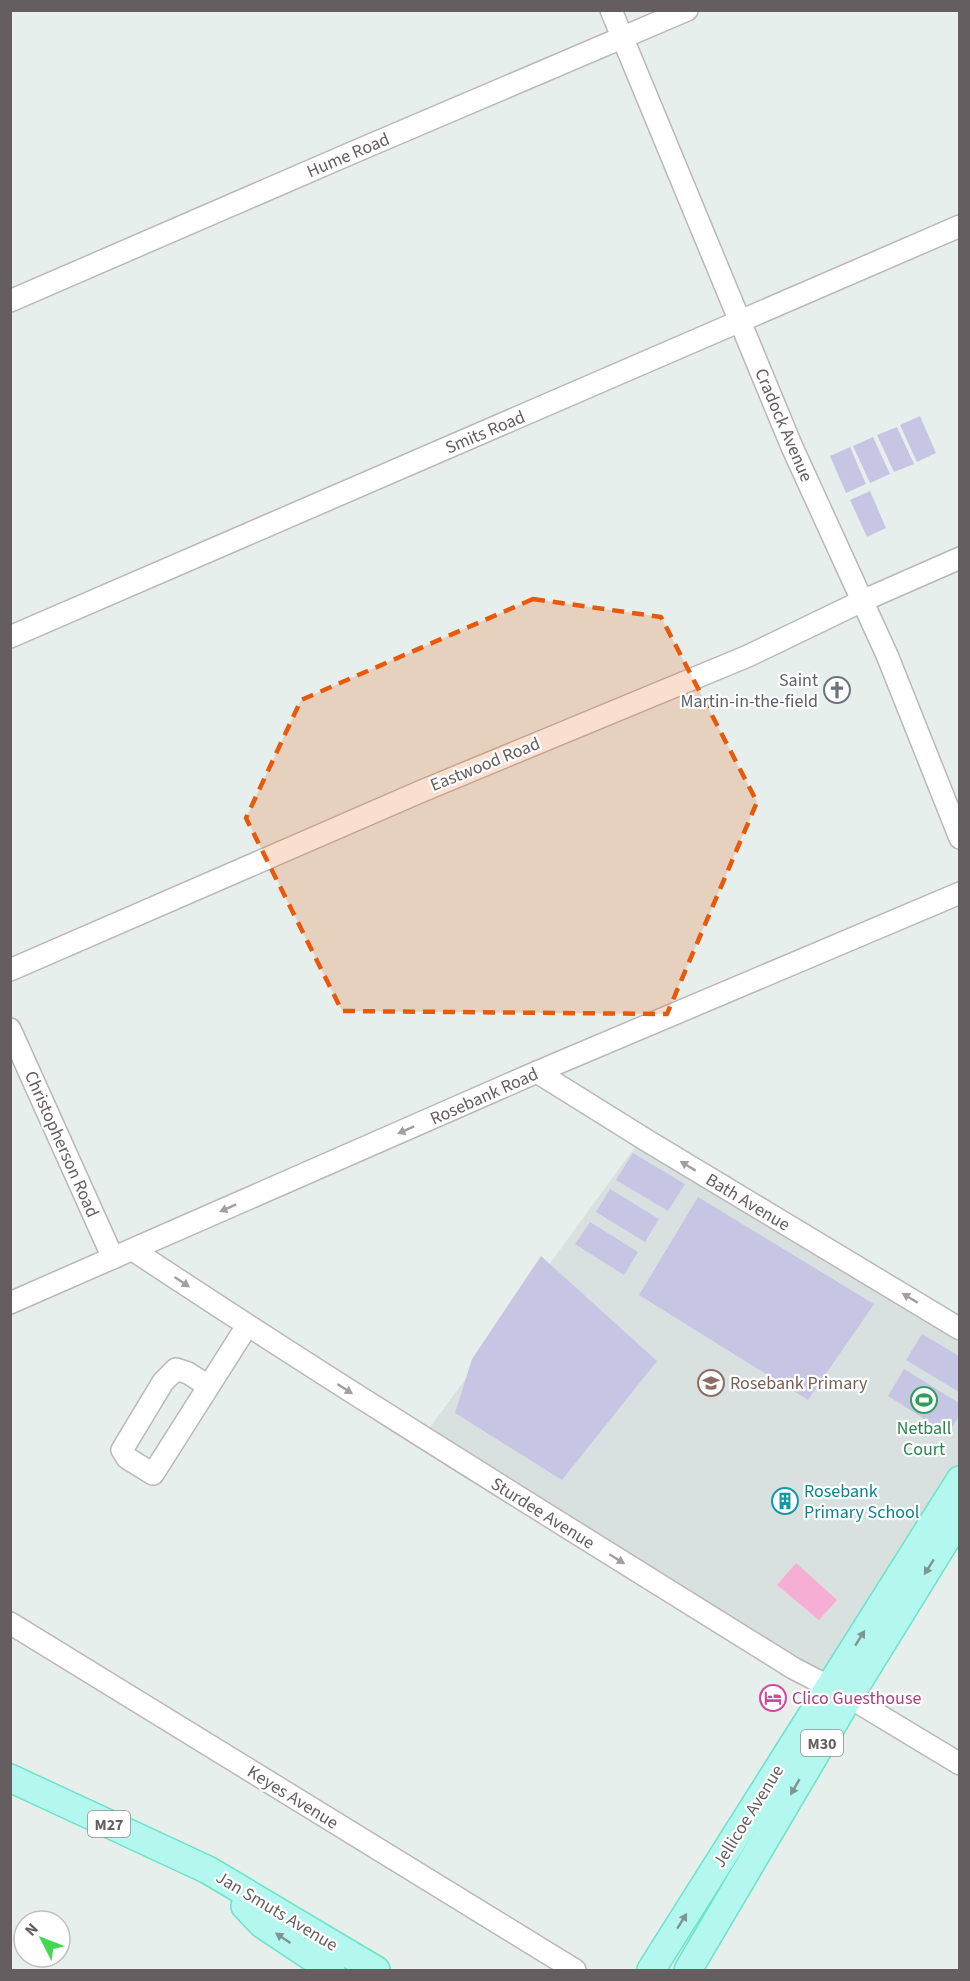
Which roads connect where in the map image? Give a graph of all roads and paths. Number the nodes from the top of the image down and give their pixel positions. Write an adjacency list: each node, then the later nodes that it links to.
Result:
1 (611, 10): 3 (street, Cradock Avenue)
2 (687, 10): 3 (street, Hume Road)
3 (623, 38): 5 (street, Hume Road); 6 (street, Cradock Avenue)
4 (958, 230): 6 (street, Smits Road)
5 (10, 301)
6 (740, 321): 8 (street, Cradock Avenue); 9 (street, Smits Road)
7 (960, 558): 8 (street, Eastwood Road)
8 (862, 601): 10 (street, Cradock Avenue); 12 (street, Eastwood Road)
9 (10, 637)
10 (960, 838)
11 (960, 893): 14 (street, Rosebank Road)
12 (10, 970)
13 (10, 1029): 16 (street, Christopherson Road)
14 (537, 1072): 15 (street, Rosebank Road, one-way to 15); 19 (street, Bath Avenue, one-way to 14)
15 (133, 1250): 16 (street, Rosebank Road); 18 (street, Sturdee Avenue, one-way to 18)
16 (113, 1258): 17 (street, Rosebank Road)
17 (10, 1303)
18 (247, 1326): 20 (street); 24 (street, Sturdee Avenue, one-way to 24)
19 (960, 1329)
20 (208, 1386): 20 (street)
21 (960, 1480): 24 (main road, Jellicoe Avenue / M30, one-way to 21)
22 (960, 1517): 24 (main road, Jellicoe Avenue / M30, one-way to 24)
23 (10, 1623): 30 (street, Keyes Avenue)
24 (838, 1692): 25 (street, Sturdee Avenue); 31 (main road, Jellicoe Avenue / M30, one-way to 24); 32 (main road, Jellicoe Avenue / M30, one-way to 32)
25 (960, 1764)
26 (10, 1778): 27 (main road, Jan Smuts Avenue / M27)
27 (208, 1869): 28 (main road, Jan Smuts Avenue / M27, one-way to 27); 29 (main road, Jan Smuts Avenue / M27)
28 (331, 1971)
29 (376, 1971)
30 (575, 1971)
31 (651, 1971)
32 (688, 1971)

